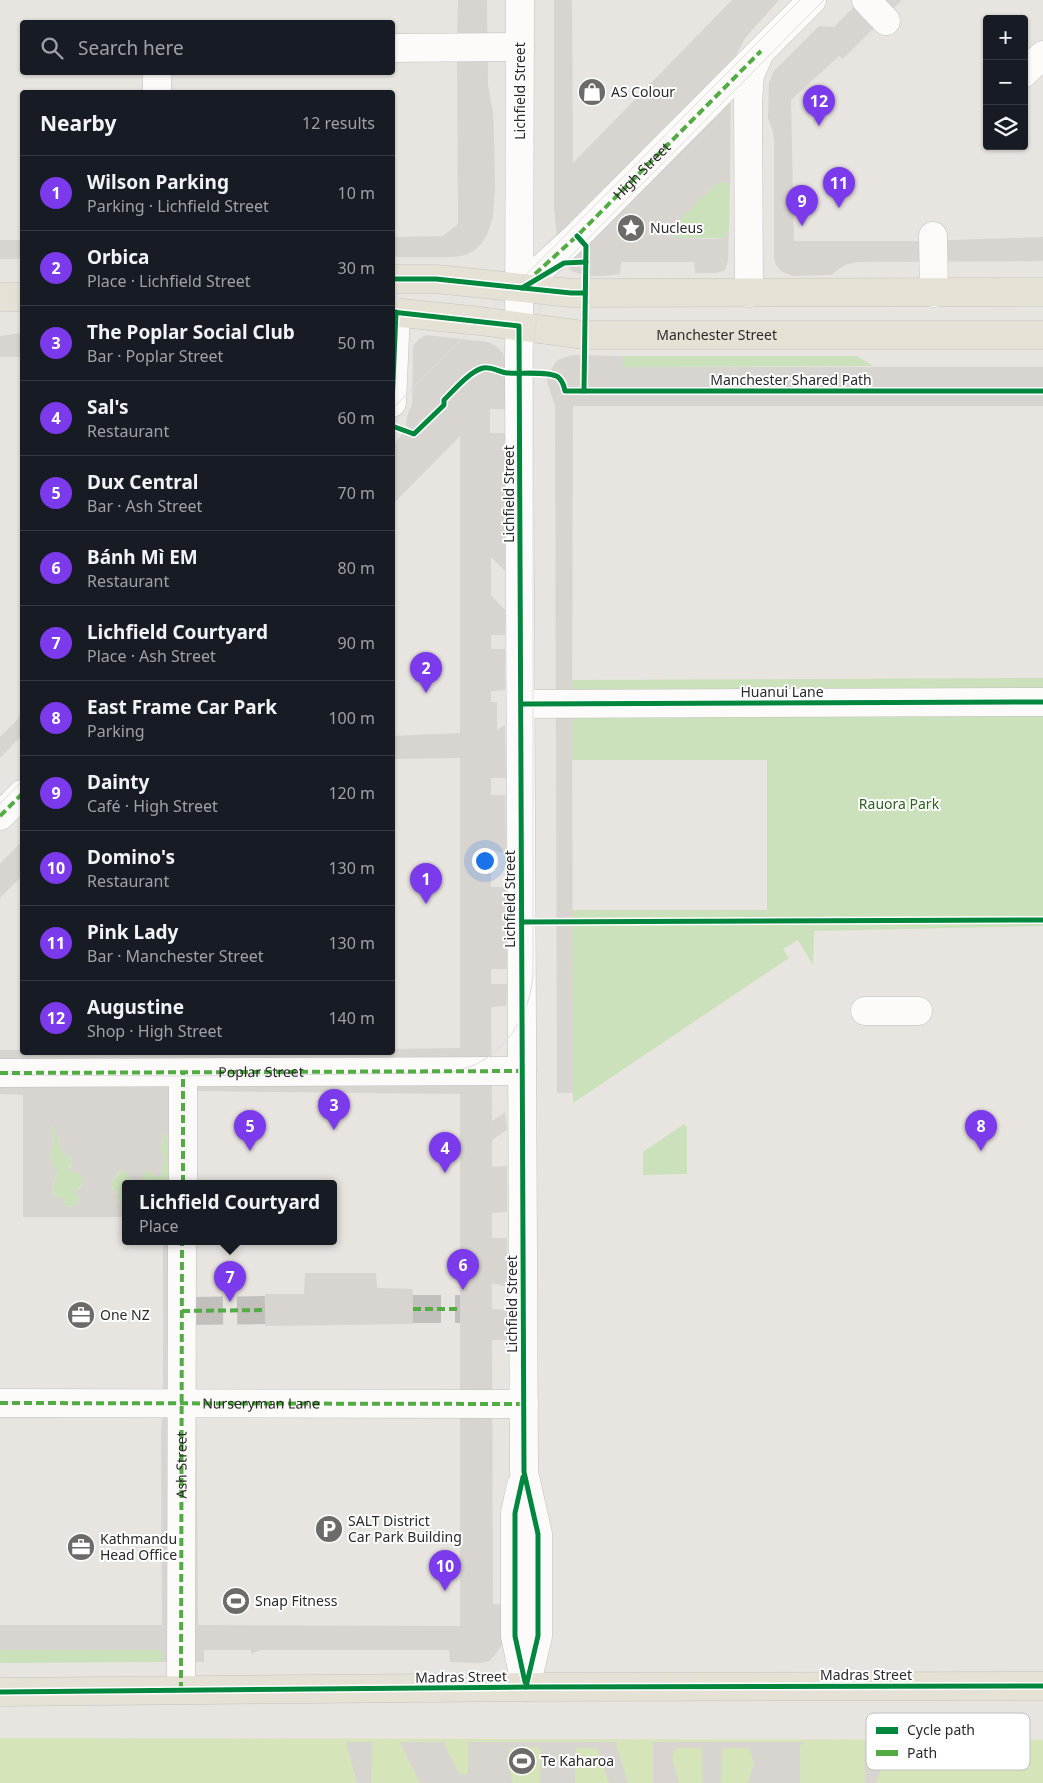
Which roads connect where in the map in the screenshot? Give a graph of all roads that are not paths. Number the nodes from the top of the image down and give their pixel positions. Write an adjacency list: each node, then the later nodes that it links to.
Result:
1 (520, 0): 5 (street, Lichfield Street)
2 (812, 0): 7 (street, High Street)
3 (866, 0): 4 (street)
4 (886, 20)
5 (520, 47): 6 (street); 14 (street, Lichfield Street)
6 (395, 48)
7 (761, 51): 14 (street, High Street); 16 (street, High Street)
8 (1043, 54): 9 (street)
9 (1028, 69)
10 (157, 75): 11 (street)
11 (157, 90)
12 (933, 236): 17 (street)
13 (395, 279): 14 (main road)
14 (520, 288): 16 (main road); 21 (street, Lichfield Street)
15 (1043, 292): 17 (main road)
16 (749, 293): 17 (main road)
17 (934, 293)
18 (0, 297): 19 (main road)
19 (20, 297)
20 (395, 312): 21 (main road, Manchester Street)
21 (519, 326): 22 (main road, Manchester Street); 24 (street, Lichfield Street)
22 (1043, 335)
23 (1043, 702): 24 (street, Huanui Lane)
24 (521, 704): 30 (street, Lichfield Street)
25 (20, 796): 26 (street)
26 (0, 816)
27 (865, 1011): 28 (street)
28 (918, 1011)
29 (175, 1066): 30 (street, Poplar Street); 31 (street, Poplar Street); 32 (street)
30 (522, 1071): 36 (street, Lichfield Street)
31 (0, 1073)
32 (183, 1180)
33 (182, 1245): 35 (street, Ash Street)
34 (0, 1403): 35 (street, Nurseryman Lane)
35 (182, 1403): 36 (street, Nurseryman Lane); 39 (street, Ash Street)
36 (524, 1404): 38 (street, Lichfield Street)
37 (1043, 1686): 38 (main road, Madras Street)
38 (526, 1687): 39 (main road, Madras Street)
39 (181, 1690): 40 (main road, Madras Street)
40 (0, 1692)

